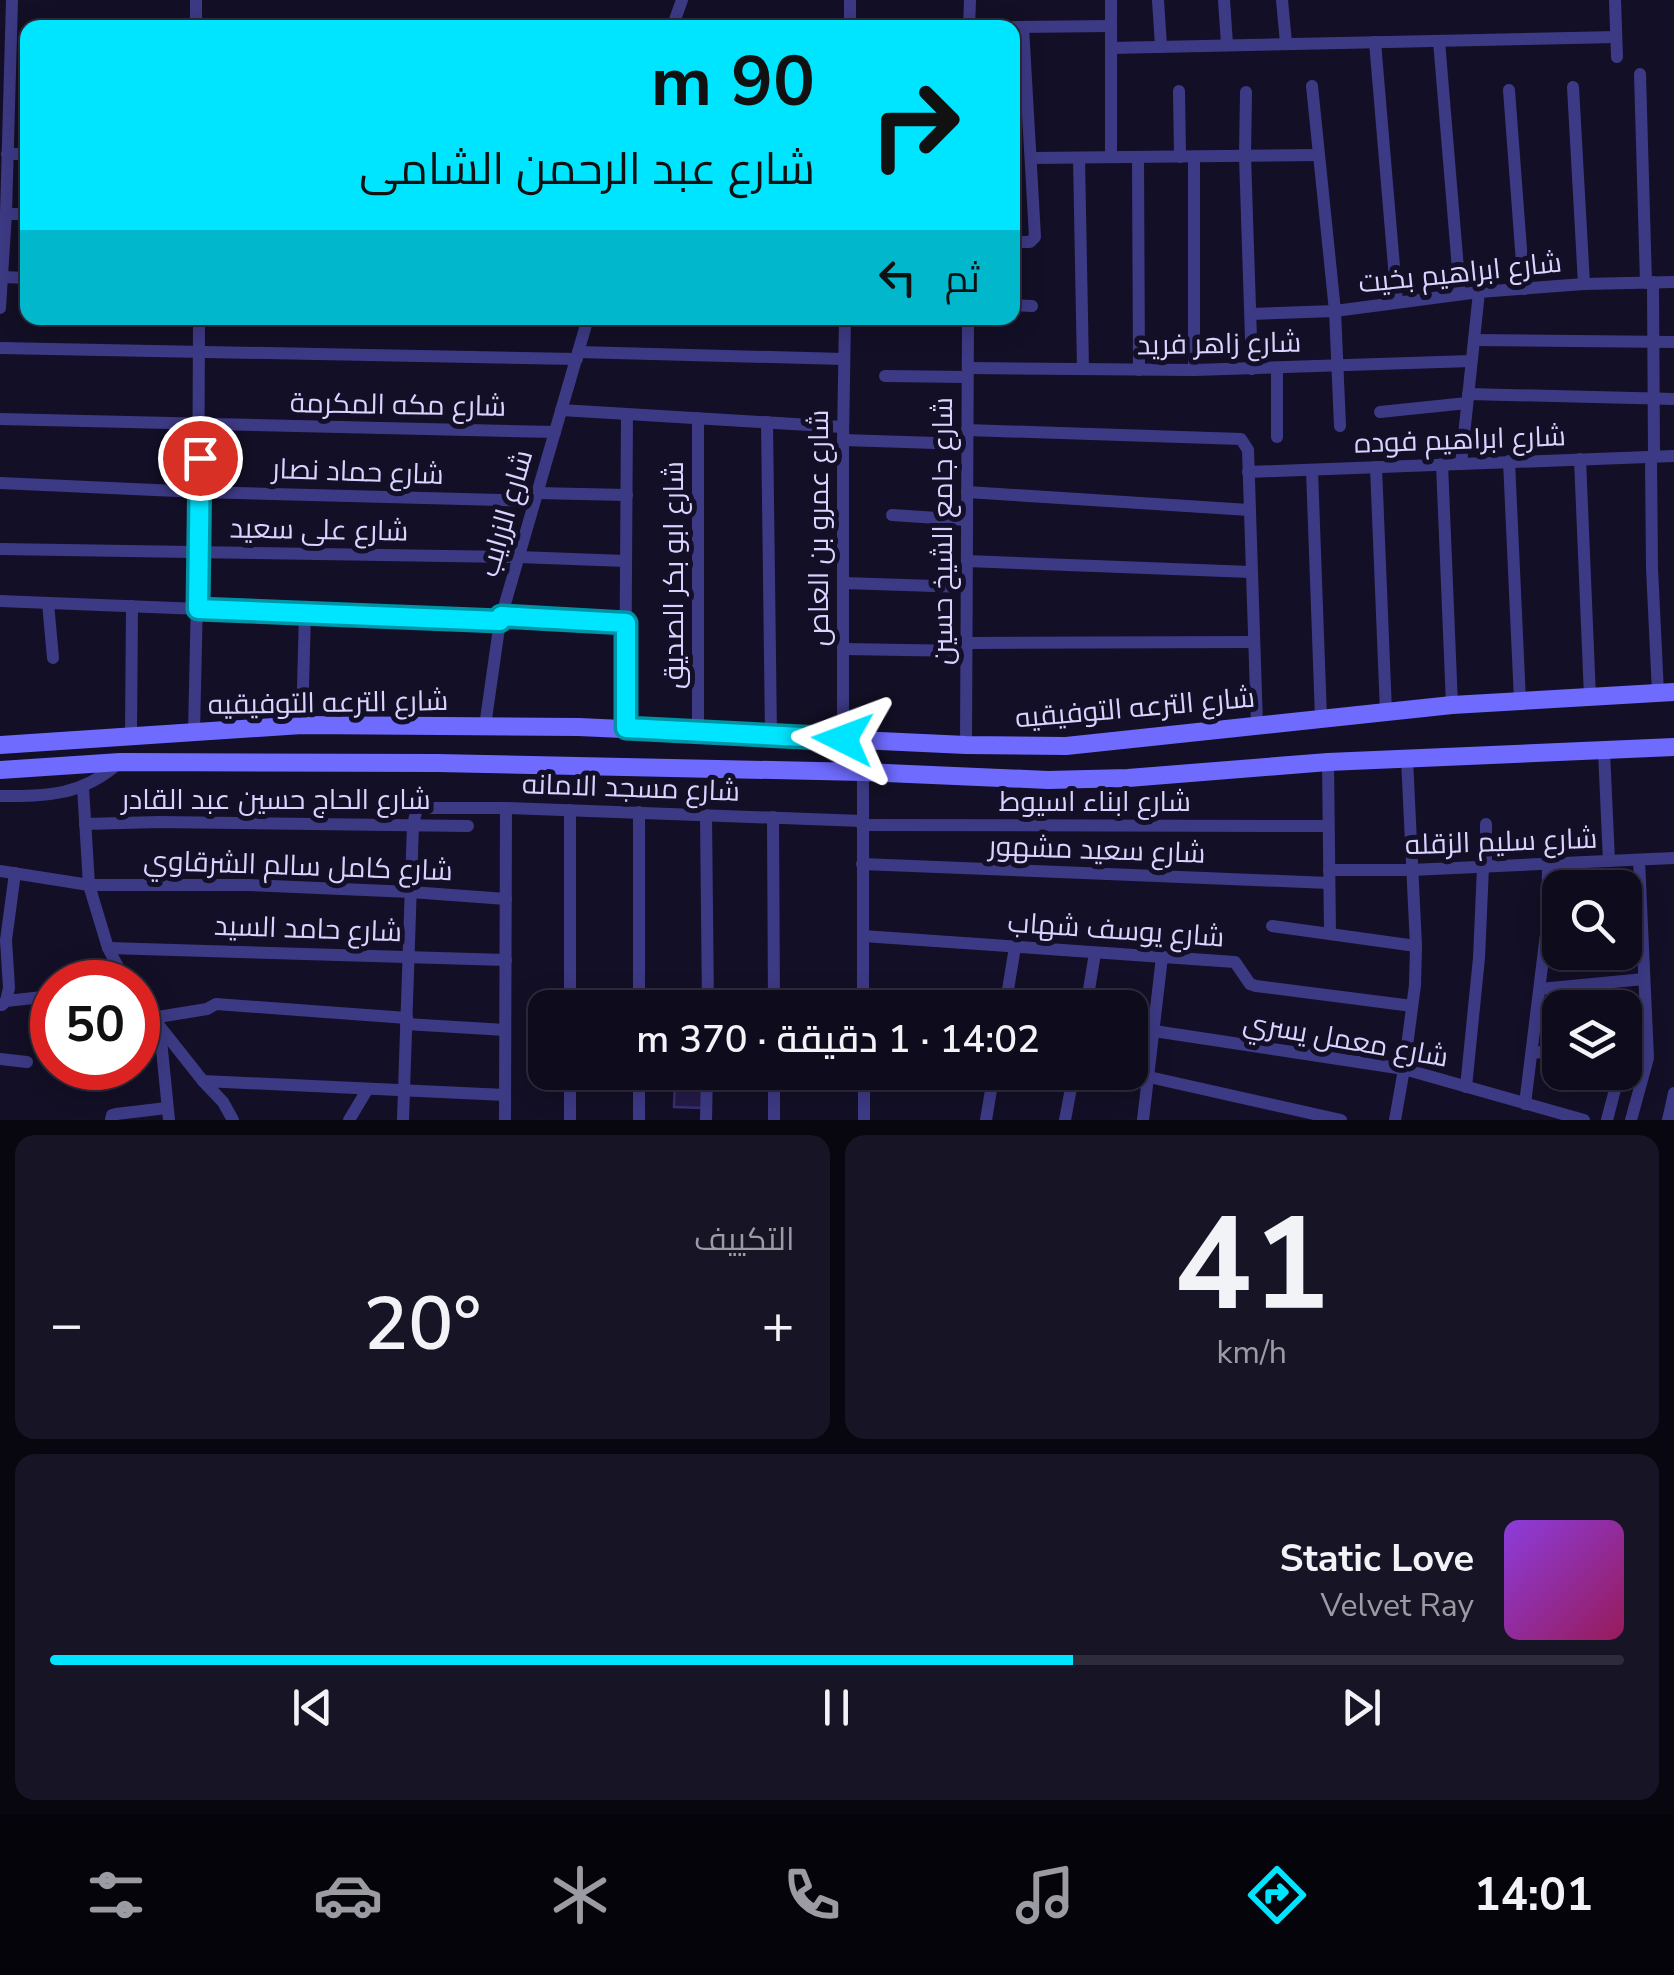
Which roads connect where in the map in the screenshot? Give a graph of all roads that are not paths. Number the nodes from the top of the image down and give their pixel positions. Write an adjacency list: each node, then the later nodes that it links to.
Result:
1 (12, 0): 10 (street)
2 (1111, 0): 7 (street)
3 (1158, 0): 17 (street)
4 (1224, 0): 16 (street)
5 (1282, 0): 15 (street)
6 (1615, 0): 12 (street)
7 (1111, 26): 9 (street); 18 (street)
8 (1020, 27): 9 (street)
9 (1023, 27): 35 (street)
10 (11, 34): 11 (street); 26 (street)
11 (20, 34)
12 (1616, 36): 13 (street); 19 (street)
13 (1439, 41): 14 (street); 47 (street)
14 (1375, 42): 15 (street); 48 (street)
15 (1286, 43): 16 (street)
16 (1227, 44): 17 (street)
17 (1160, 46): 18 (street)
18 (1111, 48): 33 (street)
19 (1617, 58)
20 (1640, 74): 42 (street)
21 (1312, 86): 30 (street)
22 (1573, 87): 44 (street)
23 (1510, 90): 45 (street)
24 (1179, 91): 31 (street)
25 (1246, 92): 32 (street)
26 (9, 94): 27 (street); 28 (street)
27 (20, 94)
28 (7, 154): 29 (street); 37 (street)
29 (20, 154)
30 (1318, 155): 32 (street); 52 (street)
31 (1187, 156): 32 (street); 34 (street); 70 (street)
32 (1245, 156): 53 (street)
33 (1111, 157): 34 (street); 36 (street)
34 (1138, 157): 69 (street)
35 (1031, 158): 36 (street); 39 (street)
36 (1079, 158): 68 (street)
37 (6, 214): 38 (street); 40 (street)
38 (20, 214)
39 (1020, 242)
40 (3, 277): 41 (street); 51 (street)
41 (20, 278)
42 (1649, 282): 43 (street, شارع ابراهيم بخيت); 44 (street, شارع ابراهيم بخيت); 59 (street)
43 (1674, 282)
44 (1584, 284): 45 (street, شارع ابراهيم بخيت)
45 (1524, 288): 46 (street, شارع ابراهيم بخيت)
46 (1480, 292): 47 (street, شارع ابراهيم بخيت); 58 (street)
47 (1460, 293): 48 (street, شارع ابراهيم بخيت)
48 (1398, 302): 52 (street, شارع ابراهيم بخيت)
49 (1020, 306): 50 (street)
50 (1032, 306)
51 (0, 308)
52 (1335, 310): 53 (street, شارع ابراهيم بخيت); 66 (street)
53 (1251, 314): 71 (street)
54 (199, 325): 62 (street)
55 (586, 325): 63 (street, شارع الزرايب)
56 (845, 325): 64 (street, شارع عمرو بن العاص)
57 (968, 325): 72 (street, شارع جامع الشيخ حسين)
58 (1474, 340): 59 (street); 65 (street)
59 (1653, 342): 60 (street); 75 (street)
60 (1674, 342)
61 (0, 348): 62 (street)
62 (199, 352): 63 (street); 83 (street)
63 (577, 355): 64 (street); 77 (street, شارع الزرايب)
64 (844, 359): 86 (street, شارع عمرو بن العاص)
65 (1472, 361): 66 (street, شارع زاهر فريد); 74 (street)
66 (1338, 366): 67 (street, شارع زاهر فريد); 84 (street)
67 (1277, 368): 71 (street, شارع زاهر فريد); 87 (street)
68 (1083, 370): 69 (street, شارع زاهر فريد); 72 (street, شارع زاهر فريد)
69 (1139, 370): 70 (street, شارع زاهر فريد)
70 (1194, 370): 71 (street, شارع زاهر فريد)
71 (1252, 370)
72 (968, 372): 73 (street, شارع زاهر فريد); 88 (street, شارع جامع الشيخ حسين)
73 (886, 376)
74 (1468, 398): 75 (street); 78 (street); 94 (street)
75 (1654, 398): 76 (street); 90 (street)
76 (1674, 399)
77 (561, 410): 79 (street); 85 (street, شارع الزرايب)
78 (1380, 412)
79 (627, 414): 80 (street); 101 (street)
80 (698, 418): 82 (street); 136 (street, شارع ابو بكر الصديق)
81 (0, 419): 83 (street, شارع مكه المكرمة)
82 (766, 422): 86 (street); 138 (street)
83 (200, 425): 85 (street, شارع مكه المكرمة); 99 (street)
84 (1340, 426)
85 (554, 432): 102 (street, شارع الزرايب)
86 (843, 434): 88 (street); 112 (street, شارع عمرو بن العاص)
87 (1276, 436)
88 (967, 437): 97 (street); 100 (street, شارع جامع الشيخ حسين)
89 (1674, 456): 90 (street, شارع ابراهيم فوده)
90 (1652, 457): 91 (street, شارع ابراهيم فوده); 125 (street)
91 (1580, 459): 92 (street, شارع ابراهيم فوده); 126 (street)
92 (1509, 462): 94 (street, شارع ابراهيم فوده); 127 (street)
93 (1442, 464): 94 (street, شارع ابراهيم فوده); 95 (street, شارع ابراهيم فوده); 128 (street)
94 (1460, 464)
95 (1376, 468): 96 (street, شارع ابراهيم فوده); 129 (street)
96 (1312, 470): 97 (street, شارع ابراهيم فوده); 130 (street)
97 (1248, 472): 103 (street)
98 (0, 483): 99 (street, شارع حماد نصار)
99 (199, 492): 102 (street, شارع حماد نصار); 107 (street)
100 (967, 492): 103 (street); 105 (street, شارع جامع الشيخ حسين)
101 (627, 496): 102 (street, شارع حماد نصار); 109 (street)
102 (535, 497): 108 (street, شارع الزرايب)
103 (1249, 510): 111 (street)
104 (892, 514): 105 (street)
105 (967, 520): 110 (street, شارع جامع الشيخ حسين)
106 (0, 549): 107 (street, شارع على سعيد)
107 (198, 553): 108 (street, شارع على سعيد); 117 (street)
108 (518, 558): 109 (street, شارع على سعيد); 119 (street, شارع الزرايب)
109 (626, 561): 120 (street)
110 (966, 561): 111 (street); 113 (street, شارع جامع الشيخ حسين)
111 (1251, 572): 121 (street)
112 (843, 583): 113 (street); 123 (street, شارع عمرو بن العاص)
113 (966, 587): 122 (street, شارع جامع الشيخ حسين)
114 (0, 601): 115 (street)
115 (48, 603): 116 (street); 124 (street)
116 (132, 606): 117 (street); 137 (street)
117 (198, 609): 118 (street); 135 (street)
118 (305, 613): 119 (street); 131 (street)
119 (500, 619): 120 (street); 133 (street, شارع الزرايب)
120 (626, 623): 134 (street)
121 (1254, 642): 122 (street); 132 (street)
122 (966, 647): 123 (street); 141 (street, شارع جامع الشيخ حسين)
123 (843, 650): 139 (street, شارع عمرو بن العاص)
124 (53, 658)
125 (1666, 693): 126 (main road, شارع الترعه التوفيقيه)
126 (1590, 697): 127 (main road, شارع الترعه التوفيقيه)
127 (1520, 702): 128 (main road, شارع الترعه التوفيقيه)
128 (1452, 706): 129 (main road, شارع الترعه التوفيقيه)
129 (1386, 712): 130 (main road, شارع الترعه التوفيقيه)
130 (1320, 718): 132 (main road, شارع الترعه التوفيقيه)
131 (302, 725): 133 (main road, شارع الترعه التوفيقيه); 135 (main road, شارع الترعه التوفيقيه)
132 (1257, 725): 141 (main road, شارع الترعه التوفيقيه)
133 (485, 726): 134 (main road, شارع الترعه التوفيقيه)
134 (626, 728): 136 (main road, شارع الترعه التوفيقيه)
135 (194, 732): 137 (main road, شارع الترعه التوفيقيه)
136 (698, 732): 138 (main road, شارع الترعه التوفيقيه)
137 (131, 736): 140 (main road, شارع الترعه التوفيقيه)
138 (771, 736): 139 (main road, شارع الترعه التوفيقيه)
139 (843, 739): 141 (main road, شارع الترعه التوفيقيه)
140 (0, 745)
141 (966, 745)
142 (1674, 747): 143 (main road)
143 (1604, 750): 144 (main road); 164 (street)
144 (1407, 759): 146 (main road); 168 (street)
145 (120, 762): 147 (main road); 148 (main road); 149 (street)
146 (1328, 762): 148 (main road); 161 (street)
147 (0, 770)
148 (863, 772): 156 (street)
149 (83, 787): 150 (street); 157 (street)
150 (0, 796)
151 (506, 808): 152 (street, شارع مسجد الامانه); 159 (street, شارع مسجد الامانه); 176 (street)
152 (570, 810): 153 (street, شارع مسجد الامانه); 192 (street)
153 (639, 812): 154 (street, شارع مسجد الامانه); 193 (street)
154 (706, 815): 155 (street, شارع مسجد الامانه); 194 (street)
155 (773, 817): 156 (street, شارع مسجد الامانه); 195 (street)
156 (862, 823): 161 (street, شارع ابناء اسيوط); 165 (street)
157 (84, 824): 159 (street, شارع الحاج حسين عبد القادر); 174 (street)
158 (1486, 824): 167 (street)
159 (413, 826): 160 (street, شارع الحاج حسين عبد القادر); 175 (street)
160 (468, 826)
161 (1328, 826): 173 (street)
162 (1674, 858): 163 (street, شارع سليم الزقله)
163 (1638, 860): 164 (street, شارع سليم الزقله); 170 (street)
164 (1608, 862): 166 (street, شارع سليم الزقله)
165 (862, 864): 173 (street, شارع سعيد مشهور); 179 (street)
166 (1548, 864): 167 (street, شارع سليم الزقله); 169 (street)
167 (1484, 867): 168 (street, شارع سليم الزقله); 217 (street)
168 (1411, 870): 173 (street, شارع سليم الزقله); 181 (street)
169 (1549, 870)
170 (1639, 870)
171 (0, 872): 172 (street, شارع كامل سالم الشرقاوي)
172 (16, 873): 174 (street, شارع كامل سالم الشرقاوي); 200 (street)
173 (1329, 876): 178 (street)
174 (89, 885): 175 (street, شارع كامل سالم الشرقاوي); 183 (street)
175 (411, 892): 176 (street, شارع كامل سالم الشرقاوي); 185 (street)
176 (506, 899): 188 (street)
177 (1272, 926): 178 (street)
178 (1330, 934): 181 (street)
179 (863, 936): 182 (street, شارع يوسف شهاب); 196 (street)
180 (1642, 939): 190 (street)
181 (1416, 946): 201 (street)
182 (1015, 947): 184 (street, شارع يوسف شهاب); 197 (street)
183 (108, 948): 185 (street, شارع حامد السيد); 187 (street)
184 (1096, 953): 186 (street, شارع يوسف شهاب); 198 (street)
185 (409, 956): 188 (street, شارع حامد السيد); 202 (street)
186 (1162, 957): 201 (street, شارع يوسف شهاب); 206 (street)
187 (114, 960)
188 (506, 960): 205 (street)
189 (1544, 970): 191 (street)
190 (1644, 979): 191 (street); 208 (street)
191 (1540, 989): 211 (street)
192 (570, 990)
193 (639, 990)
194 (708, 990)
195 (774, 990)
196 (863, 990)
197 (1007, 990)
198 (1089, 990)
199 (30, 999): 200 (street)
200 (3, 1003)
201 (1412, 1006): 214 (street)
202 (406, 1020): 203 (street); 205 (street); 227 (street)
203 (160, 1022)
204 (160, 1028): 216 (street)
205 (504, 1030): 229 (street)
206 (1154, 1032): 214 (street, شارع معمل يسري); 215 (street)
207 (1642, 1040): 208 (street)
208 (1647, 1040): 249 (street)
209 (1542, 1052): 211 (street)
210 (160, 1053): 231 (street)
211 (1532, 1053): 230 (street)
212 (0, 1059): 213 (street)
213 (27, 1062)
214 (1404, 1069): 217 (street, شارع معمل يسري); 246 (street)
215 (1149, 1077): 244 (street); 245 (street)
216 (203, 1081): 218 (street); 233 (street)
217 (1466, 1088): 230 (street, شارع معمل يسري)
218 (366, 1090): 227 (street); 234 (street)
219 (570, 1090): 237 (street)
220 (640, 1090): 238 (street)
221 (707, 1090): 239 (street)
222 (774, 1090): 240 (street)
223 (864, 1090): 241 (street)
224 (991, 1090): 242 (street)
225 (1071, 1090): 243 (street)
226 (1615, 1090): 248 (street)
227 (405, 1092): 229 (street); 235 (street)
228 (1674, 1093): 250 (street)
229 (505, 1095): 236 (street)
230 (1525, 1104): 247 (street, شارع معمل يسري)
231 (168, 1114): 232 (street)
232 (111, 1120)
233 (233, 1120)
234 (349, 1120)
235 (403, 1120)
236 (505, 1120)
237 (570, 1120)
238 (640, 1120)
239 (706, 1120)
240 (774, 1120)
241 (864, 1120)
242 (986, 1120)
243 (1066, 1120)
244 (1143, 1120)
245 (1340, 1120)
246 (1395, 1120)
247 (1584, 1120)
248 (1607, 1120)
249 (1631, 1120)
250 (1668, 1120)

